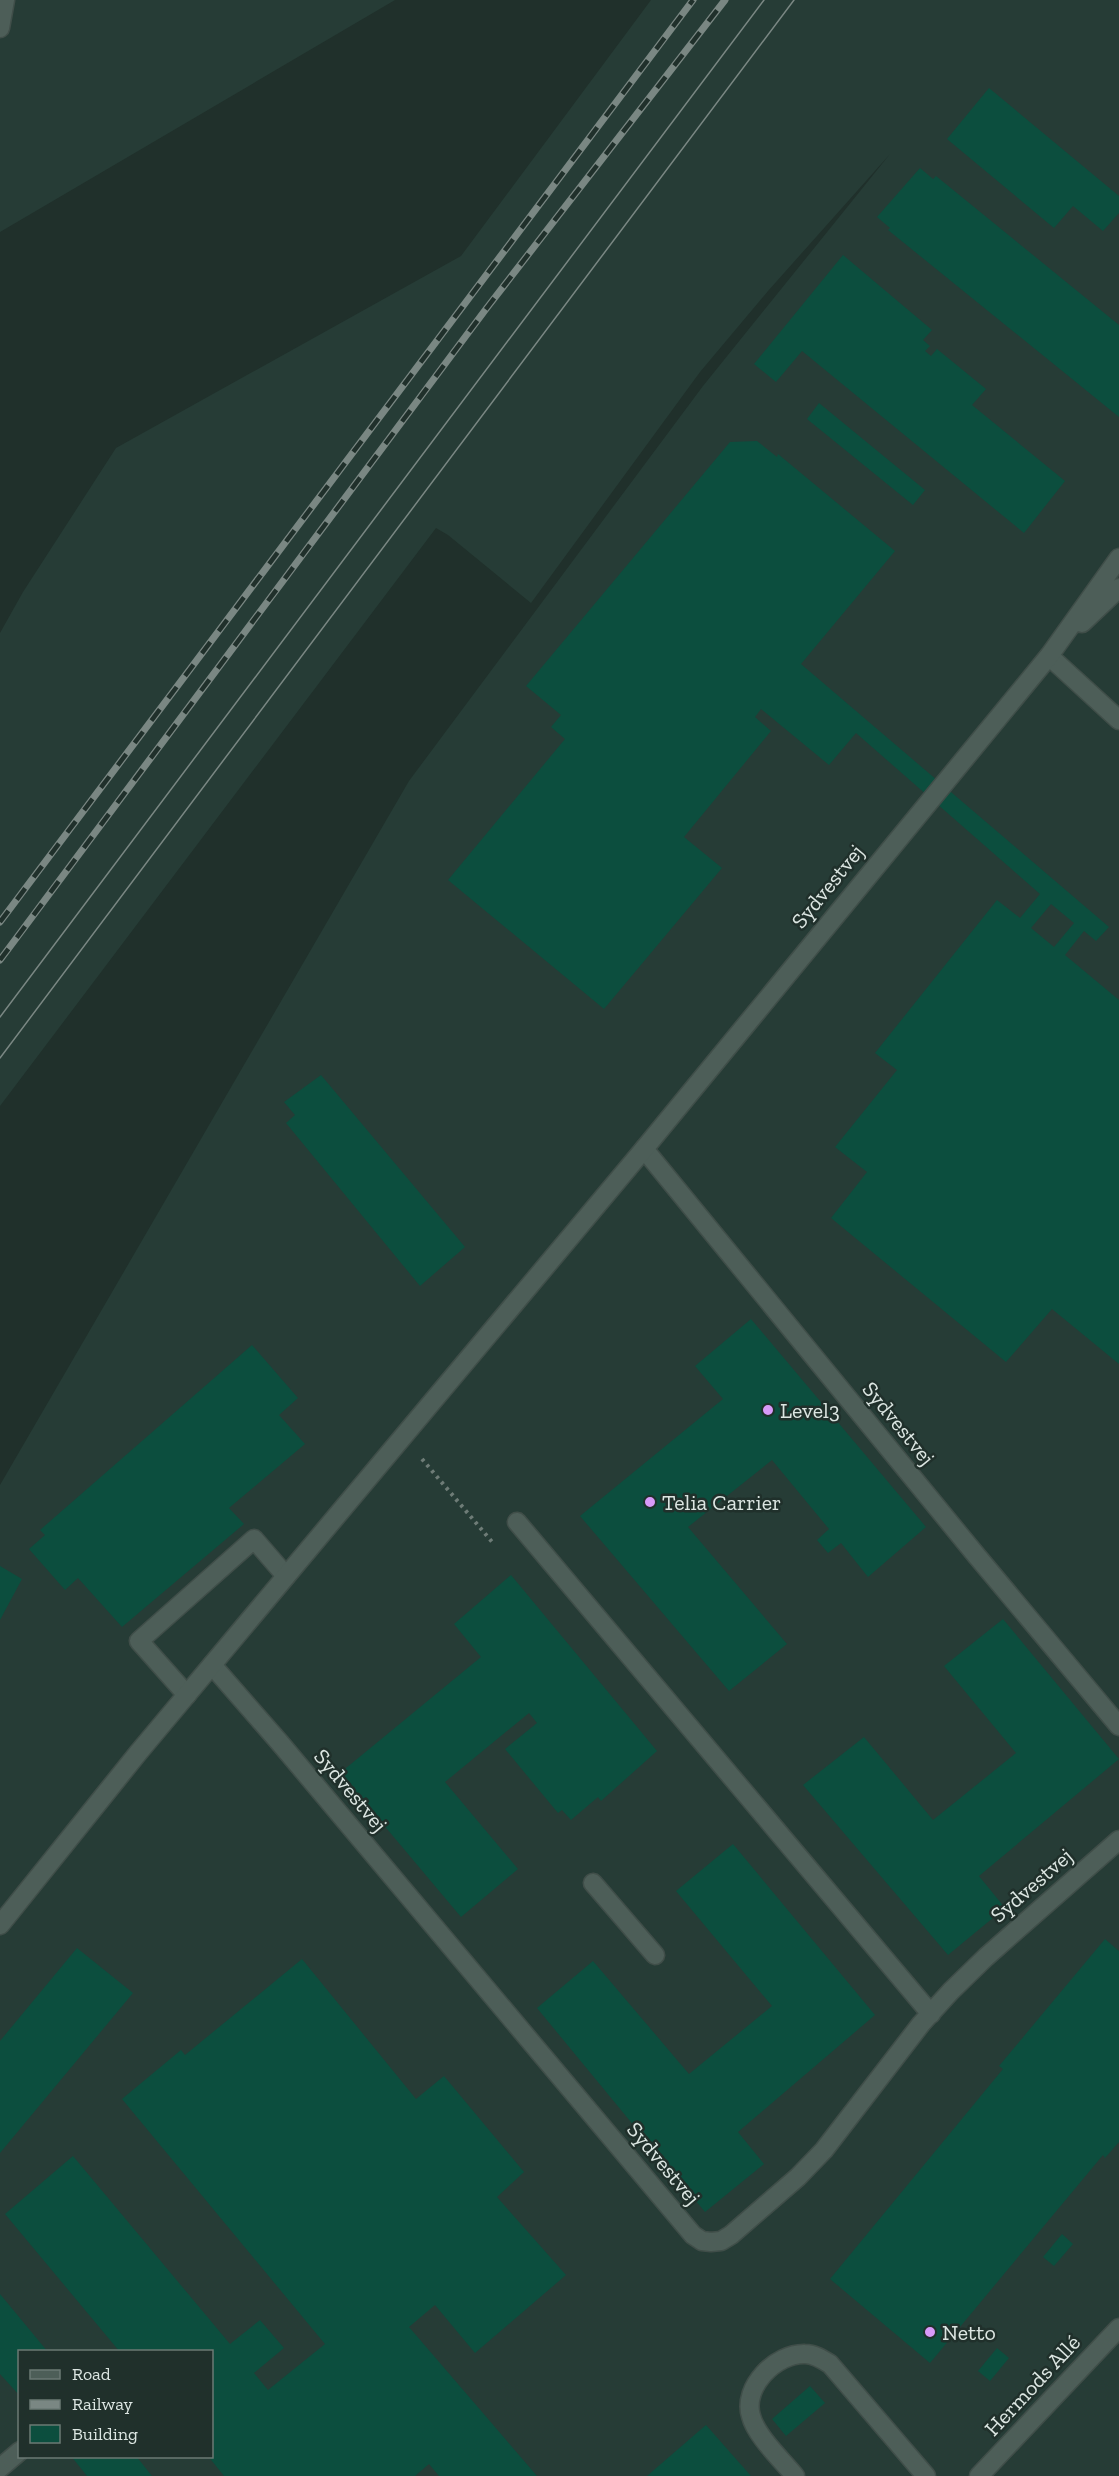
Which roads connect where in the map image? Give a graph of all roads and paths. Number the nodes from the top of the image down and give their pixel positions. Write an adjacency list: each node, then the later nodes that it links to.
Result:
1 (5, 0): 2 (street)
2 (0, 28)
3 (1119, 558): 5 (street, Sydvestvej)
4 (1119, 588): 5 (street, Sydvestvej)
5 (1049, 656): 6 (street); 7 (street, Sydvestvej)
6 (1119, 720)
7 (644, 1149): 8 (street, Sydvestvej); 14 (street, Sydvestvej)
8 (403, 1436): 10 (path); 11 (street, Sydvestvej)
9 (517, 1522): 19 (street)
10 (493, 1543)
11 (286, 1576): 12 (street, Sydvestvej); 13 (street)
12 (212, 1665): 13 (street, Sydvestvej); 19 (street, Sydvestvej)
13 (187, 1695): 17 (street, Sydvestvej)
14 (1119, 1726)
15 (1119, 1840): 19 (street, Sydvestvej)
16 (593, 1883): 18 (street)
17 (0, 1925)
18 (655, 1955)
19 (931, 2014)
20 (1119, 2328): 25 (street, Hermods Allé)
21 (18, 2453): 22 (street)
22 (0, 2468)
23 (795, 2476): 24 (street)
24 (926, 2476)
25 (979, 2476)

